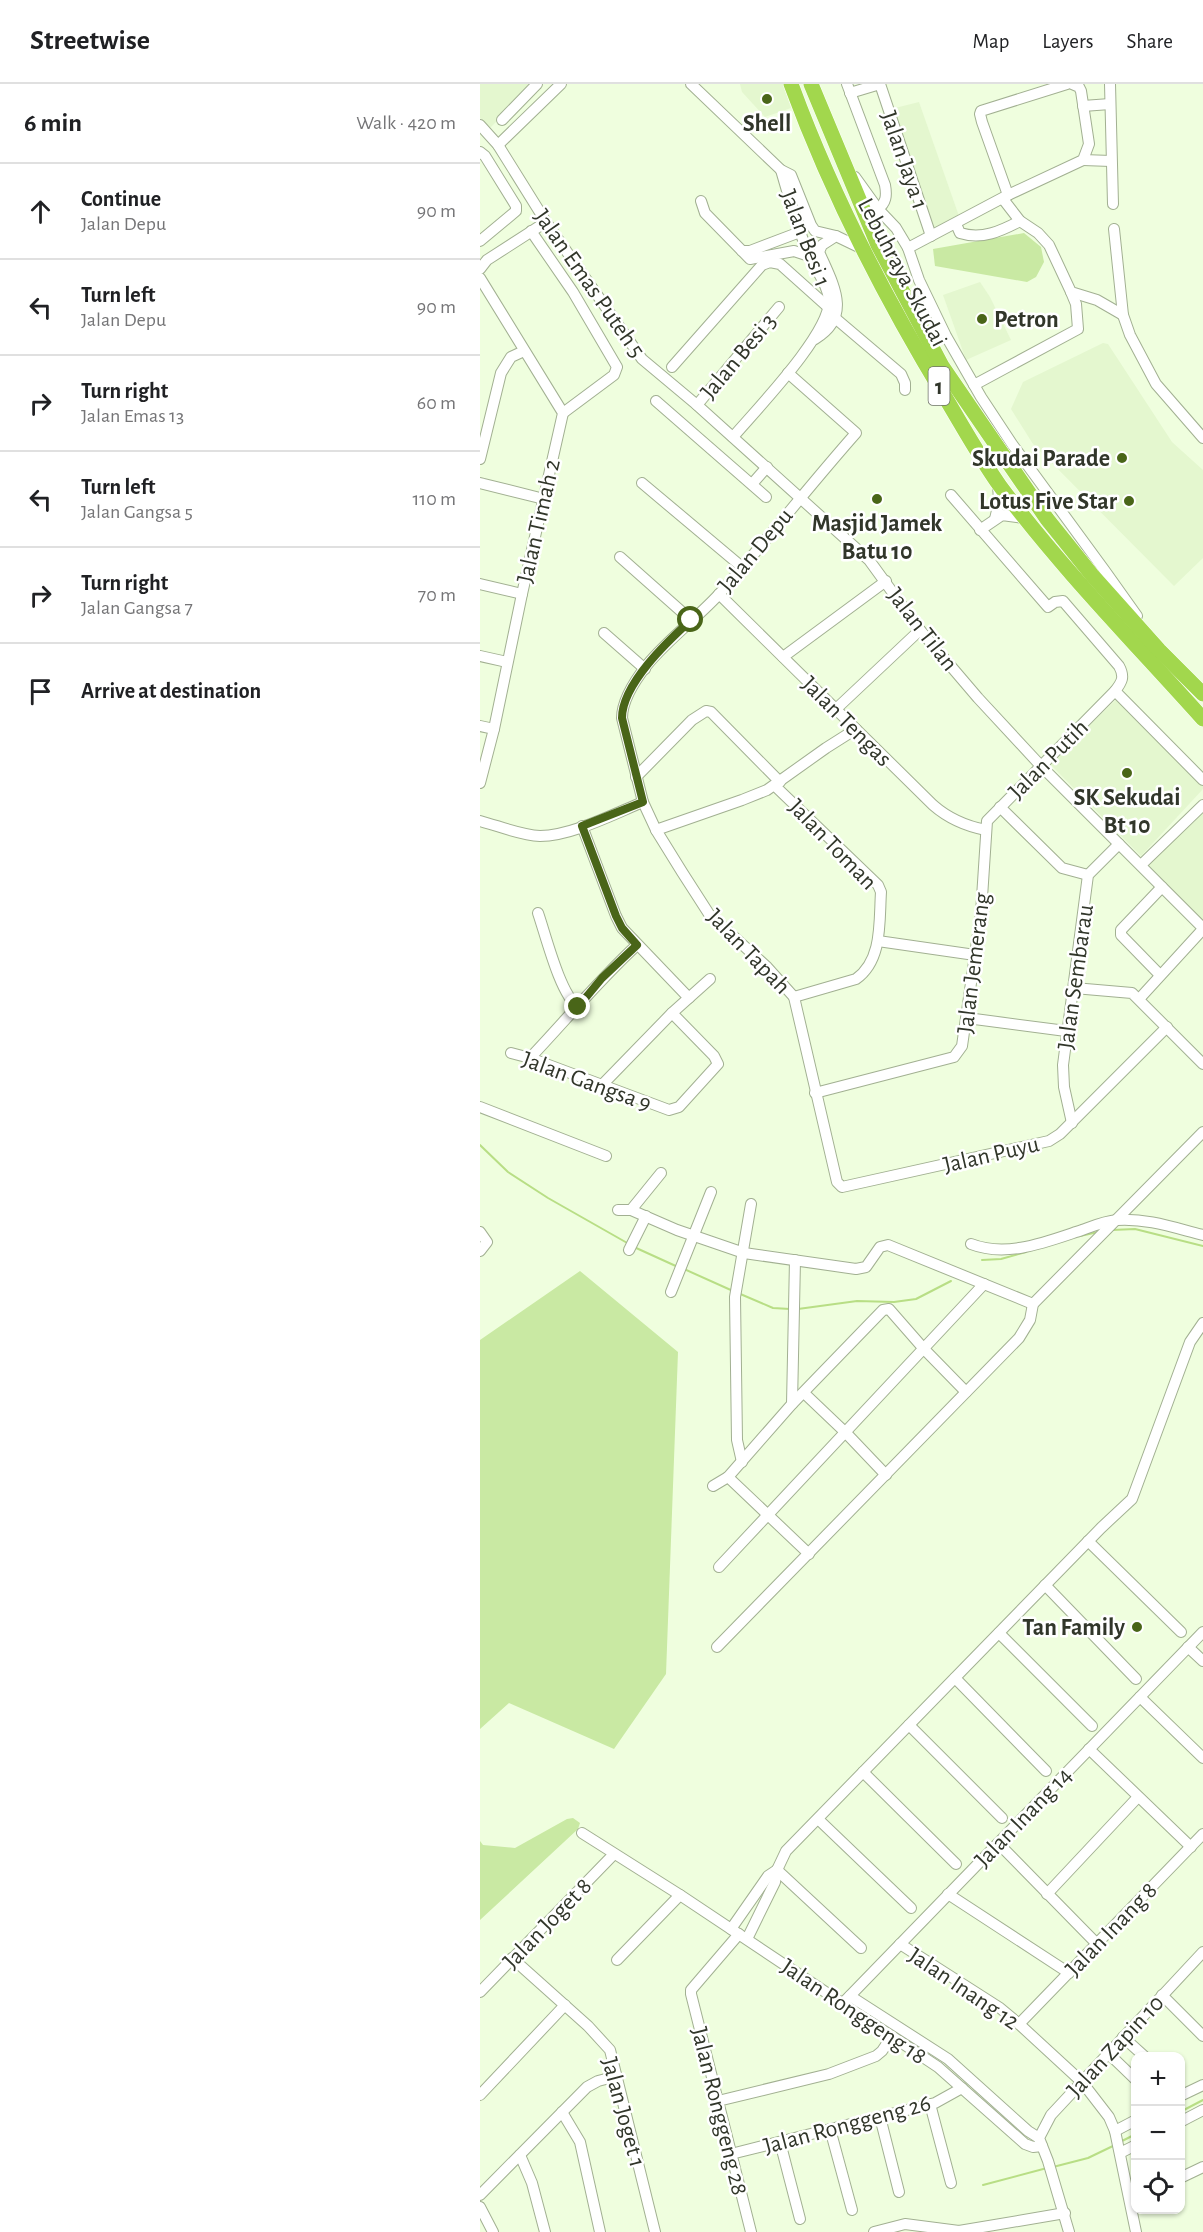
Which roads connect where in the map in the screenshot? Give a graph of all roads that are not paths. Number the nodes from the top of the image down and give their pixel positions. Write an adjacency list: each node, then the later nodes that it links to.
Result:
1 (537, 84): 11 (street)
2 (561, 84): 14 (street)
3 (692, 84): 22 (street, Jalan Besi 1)
4 (791, 84): 37 (highway, Lebuhraya Skudai / 1)
5 (812, 84): 18 (highway, Lebuhraya Skudai / 1)
6 (880, 84): 10 (street); 34 (street, Jalan Jaya 1)
7 (1067, 84): 23 (street)
8 (1072, 84): 13 (street)
9 (1110, 84): 12 (street)
10 (849, 88): 26 (street, Jalan Jaya 1)
11 (517, 104): 14 (street); 15 (street)
12 (1109, 104): 13 (street); 21 (street)
13 (1089, 105): 20 (street)
14 (528, 115): 17 (street)
15 (502, 120)
16 (480, 125): 17 (street, Jalan Emas Puteh 5)
17 (498, 146): 28 (street, Jalan Emas Puteh 5)
18 (836, 146): 26 (street); 82 (highway, Lebuhraya Skudai / 1)
19 (480, 152): 35 (street)
20 (1083, 160): 21 (street); 23 (street)
21 (1109, 161): 25 (street)
22 (781, 170): 32 (street, Jalan Besi 1); 33 (street, Jalan Besi 1)
23 (1006, 197): 27 (street); 29 (street)
24 (701, 201): 38 (street)
25 (1113, 204)
26 (878, 209): 36 (street)
27 (1020, 221): 29 (street); 42 (street)
28 (546, 222): 31 (street); 54 (street, Jalan Emas Puteh 5)
29 (956, 224): 34 (street)
30 (1114, 229): 45 (street)
31 (531, 231): 40 (street); 56 (street)
32 (800, 232): 38 (street); 39 (street, Jalan Besi 1)
33 (836, 236): 37 (street, Jalan Besi 1); 46 (street, Jalan Besi 1)
34 (931, 236): 36 (street)
35 (480, 241)
36 (908, 248): 51 (street)
37 (863, 249): 64 (highway, Lebuhraya Skudai / 1)
38 (742, 251): 39 (street)
39 (809, 256): 43 (street, Jalan Besi 1)
40 (482, 261)
41 (480, 278): 48 (street)
42 (1071, 292): 45 (street); 51 (street)
43 (828, 307): 47 (street, Jalan Besi 1); 49 (street)
44 (779, 308): 54 (street, Jalan Besi 3)
45 (1123, 315): 59 (street)
46 (835, 318): 47 (street, Jalan Besi 1); 52 (street)
47 (815, 339): 50 (street, Jalan Besi 1)
48 (524, 351): 56 (street); 57 (street)
49 (672, 366)
50 (788, 373): 58 (street, Jalan Besi 1); 68 (street, Jalan Depu)
51 (974, 385): 82 (street)
52 (905, 390)
53 (656, 401): 65 (street)
54 (697, 405): 58 (street, Jalan Emas Puteh 5)
55 (480, 410): 57 (street)
56 (563, 412): 69 (street, Jalan Timah 2)
57 (489, 418): 60 (street)
58 (733, 437): 61 (street, Jalan Emas Puteh 5)
59 (1203, 438)
60 (480, 459)
61 (767, 467): 65 (street); 68 (street, Jalan Emas Puteh 5)
62 (480, 483): 69 (street)
63 (642, 483): 74 (street)
64 (998, 483): 70 (highway, Lebuhraya Skudai / 1); 71 (street)
65 (752, 484): 67 (street)
66 (951, 495): 72 (street)
67 (766, 497)
68 (799, 497): 74 (street, Jalan Depu); 75 (street, Jalan Tilan)
69 (544, 499): 77 (street, Jalan Timah 2)
70 (1024, 518): 71 (street); 90 (highway, Lebuhraya Skudai / 1)
71 (995, 519): 72 (street)
72 (980, 530): 87 (street)
73 (620, 557): 79 (street)
74 (742, 567): 78 (street, Jalan Depu)
75 (886, 581): 80 (street, Jalan Tilan); 84 (street)
76 (480, 584): 77 (street)
77 (522, 594): 85 (street, Jalan Timah 2)
78 (719, 594): 79 (street, Jalan Depu); 84 (street, Jalan Tengas)
79 (691, 620): 86 (street, Jalan Depu)
80 (920, 630): 89 (street); 94 (street, Jalan Tilan)
81 (604, 633): 86 (street)
82 (1159, 650): 88 (highway, Lebuhraya Skudai / 1)
83 (480, 656): 85 (street)
84 (783, 657): 89 (street, Jalan Tengas)
85 (507, 662): 92 (street, Jalan Timah 2)
86 (645, 669): 95 (street, Jalan Depu)
87 (1115, 691): 94 (street, Jalan Putih); 96 (street)
88 (1203, 694)
89 (836, 709): 93 (street, Jalan Tengas)
90 (1203, 719)
91 (480, 726): 92 (street)
92 (494, 729): 97 (street, Jalan Timah 2)
93 (856, 729): 98 (street); 105 (street, Jalan Tengas)
94 (1041, 765): 101 (street, Jalan Putih); 106 (street, Jalan Tilan)
95 (636, 777): 98 (street, Jalan Toman); 99 (street, Jalan Depu)
96 (1203, 780)
97 (480, 783)
98 (777, 784): 104 (street); 112 (street, Jalan Toman)
99 (643, 802): 103 (street); 104 (street, Jalan Depu)
100 (1203, 805): 107 (street)
101 (1000, 807): 105 (street, Jalan Putih); 108 (street)
102 (480, 821): 103 (street)
103 (582, 826): 113 (street)
104 (656, 830): 118 (street, Jalan Tapah)
105 (986, 830): 114 (street, Jalan Jemerang)
106 (1119, 844): 107 (street, Jalan Tilan); 108 (street, Jalan Sembarau)
107 (1141, 865): 109 (street, Jalan Tilan)
108 (1088, 875): 117 (street, Jalan Sembarau)
109 (1162, 887): 111 (street, Jalan Tilan); 115 (street)
110 (538, 913): 121 (street)
111 (1203, 929): 115 (street)
112 (878, 941): 114 (street); 118 (street, Jalan Toman)
113 (637, 945): 119 (street); 121 (street)
114 (975, 955): 123 (street, Jalan Jemerang)
115 (1160, 975): 120 (street)
116 (710, 980): 119 (street)
117 (1074, 988): 120 (street); 125 (street, Jalan Sembarau)
118 (794, 997): 130 (street, Jalan Tapah)
119 (689, 998): 122 (street)
120 (1140, 998): 124 (street)
121 (578, 1007): 127 (street)
122 (672, 1013): 129 (street); 129 (street, Jalan Gangsa 9)
123 (967, 1018): 125 (street); 130 (street, Jalan Jemerang)
124 (1167, 1027): 128 (street); 132 (street, Jalan Puyu)
125 (1066, 1031): 132 (street, Jalan Sembarau)
126 (511, 1053): 127 (street, Jalan Gangsa 9)
127 (530, 1058): 129 (street, Jalan Gangsa 9)
128 (1203, 1064)
129 (602, 1085)
130 (815, 1093): 136 (street, Jalan Tapah)
131 (480, 1107): 134 (street)
132 (1072, 1123): 136 (street, Jalan Puyu)
133 (1203, 1132): 142 (street)
134 (606, 1156)
135 (661, 1173): 140 (street)
136 (842, 1187)
137 (711, 1192): 143 (street)
138 (751, 1204): 147 (street)
139 (618, 1210): 140 (street)
140 (631, 1210): 141 (street)
141 (646, 1216): 143 (street); 146 (street)
142 (1112, 1225): 144 (street); 145 (street); 151 (street)
143 (692, 1235): 147 (street); 150 (street)
144 (1203, 1235)
145 (970, 1244)
146 (631, 1246)
147 (744, 1253): 148 (street); 158 (street)
148 (795, 1260): 149 (street); 156 (street)
149 (984, 1284): 151 (street); 153 (street)
150 (670, 1292)
151 (1033, 1304): 155 (street)
152 (1203, 1323): 163 (street)
153 (924, 1349): 154 (street); 155 (street); 157 (street)
154 (804, 1392): 156 (street); 157 (street)
155 (966, 1392): 159 (street)
156 (792, 1404): 158 (street)
157 (846, 1433): 159 (street); 162 (street)
158 (742, 1462): 160 (street)
159 (886, 1475): 164 (street)
160 (728, 1477): 161 (street); 162 (street)
161 (713, 1486)
162 (766, 1515): 164 (street); 165 (street)
163 (1088, 1541): 166 (street); 167 (street)
164 (809, 1554): 170 (street)
165 (719, 1567)
166 (1045, 1585): 169 (street); 174 (street)
167 (1180, 1632)
168 (1203, 1632): 171 (street, Jalan Inang 14)
169 (999, 1633): 173 (street); 177 (street)
170 (717, 1647)
171 (1188, 1647): 172 (street); 175 (street, Jalan Inang 14)
172 (1203, 1661)
173 (955, 1678): 176 (street); 180 (street)
174 (1136, 1679)
175 (1140, 1697): 178 (street, Jalan Inang 14); 179 (street)
176 (909, 1725): 181 (street); 183 (street)
177 (1092, 1726)
178 (1089, 1749): 182 (street); 187 (street, Jalan Inang 14)
179 (1203, 1758)
180 (1046, 1771)
181 (863, 1772): 184 (street); 190 (street)
182 (1138, 1797): 188 (street); 193 (street)
183 (1002, 1818)
184 (818, 1819): 191 (street); 195 (street)
185 (582, 1833): 189 (street, Jalan Ronggeng 18)
186 (1203, 1834): 188 (street, Jalan Inang 8)
187 (998, 1843): 192 (street, Jalan Inang 14); 193 (street)
188 (1191, 1847): 198 (street, Jalan Inang 8)
189 (614, 1854): 194 (street, Jalan Ronggeng 18); 201 (street, Jalan Joget 8)
190 (956, 1864)
191 (777, 1870): 196 (street); 196 (street); 199 (street)
192 (948, 1894): 197 (street, Jalan Inang 14); 203 (street)
193 (1047, 1894): 198 (street)
194 (680, 1895): 196 (street, Jalan Ronggeng 18); 202 (street)
195 (911, 1908)
196 (739, 1934): 206 (street, Jalan Ronggeng 18); 221 (street, Jalan Ronggeng 28)
197 (900, 1944): 206 (street, Jalan Inang 14); 208 (street, Jalan Inang 12)
198 (1097, 1944): 203 (street, Jalan Inang 8)
199 (861, 1948)
200 (1201, 1957): 205 (street, Jalan Zapin 10)
201 (512, 1959): 204 (street, Jalan Joget 8); 207 (street, Jalan Joget 1)
202 (617, 1960)
203 (1069, 1972): 208 (street, Jalan Inang 8)
204 (480, 1992)
205 (1162, 1995): 210 (street); 211 (street, Jalan Zapin 10)
206 (846, 1999): 209 (street, Jalan Ronggeng 18); 230 (street)
207 (565, 2005): 215 (street, Jalan Joget 1); 220 (street)
208 (1019, 2024): 216 (street, Jalan Inang 12)
209 (892, 2036): 218 (street, Jalan Ronggeng 18); 221 (street)
210 (1203, 2036)
211 (1123, 2037): 212 (street); 213 (street, Jalan Zapin 10)
212 (1140, 2052)
213 (1108, 2053): 214 (street); 216 (street, Jalan Zapin 10)
214 (1131, 2075)
215 (617, 2076): 224 (street); 249 (street, Jalan Joget 1)
216 (1082, 2082): 230 (street, Jalan Zapin 10); 231 (street, Jalan Inang 12)
217 (1203, 2085): 219 (street)
218 (962, 2088): 222 (street, Jalan Ronggeng 26); 230 (street, Jalan Ronggeng 18)
219 (1185, 2093)
220 (480, 2094)
221 (717, 2101): 233 (street, Jalan Ronggeng 28)
222 (930, 2104): 225 (street, Jalan Ronggeng 26); 237 (street)
223 (1203, 2110): 226 (street)
224 (561, 2112): 234 (street); 248 (street)
225 (880, 2117): 228 (street, Jalan Ronggeng 26); 238 (street)
226 (1185, 2119)
227 (1131, 2126): 231 (street)
228 (830, 2129): 229 (street, Jalan Ronggeng 26); 242 (street)
229 (780, 2142): 233 (street, Jalan Ronggeng 26); 245 (street)
230 (1040, 2142): 243 (street)
231 (1118, 2143): 232 (street); 239 (street, Jalan Inang 12)
232 (1131, 2144)
233 (731, 2154): 250 (street, Jalan Ronggeng 28)
234 (520, 2155): 240 (street); 247 (street)
235 (1203, 2167): 236 (street)
236 (1185, 2176)
237 (951, 2183)
238 (899, 2192)
239 (1131, 2194)
240 (480, 2195)
241 (480, 2207): 246 (street)
242 (852, 2210)
243 (1065, 2213): 251 (street); 252 (street)
244 (1134, 2214): 253 (street, Jalan Inang 12)
245 (800, 2219)
246 (493, 2232)
247 (545, 2232)
248 (600, 2232)
249 (655, 2232)
250 (751, 2232)
251 (874, 2232)
252 (1070, 2232)
253 (1136, 2232)

